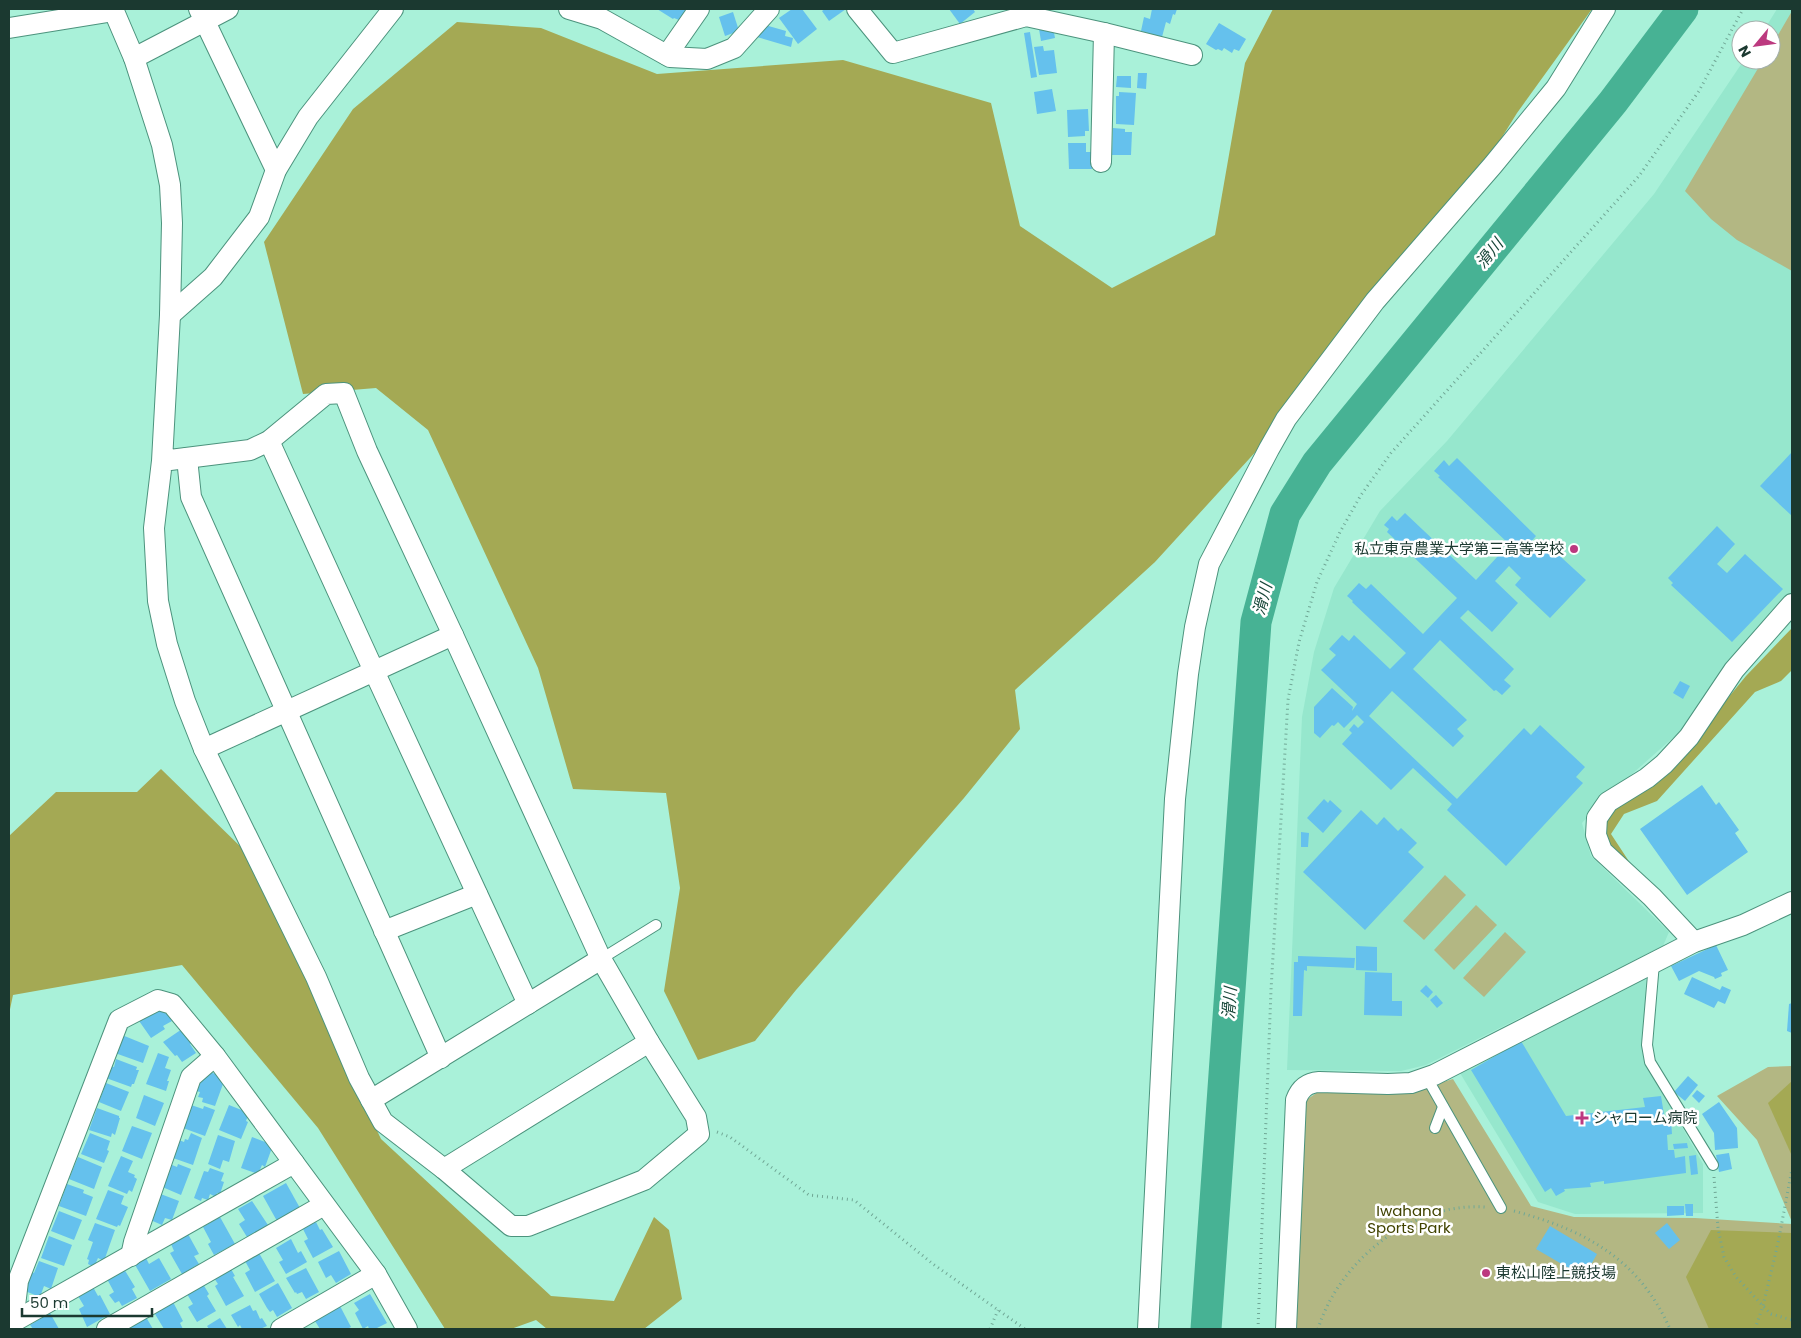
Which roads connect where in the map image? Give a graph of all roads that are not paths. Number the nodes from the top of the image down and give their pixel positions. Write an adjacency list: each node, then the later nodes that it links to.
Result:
1 (228, 9): 11 (street)
2 (393, 9): 18 (street)
3 (569, 9): 9 (street)
4 (699, 9): 15 (street)
5 (769, 9): 15 (street)
6 (856, 9): 10 (street)
7 (1605, 9): 55 (street)
8 (114, 10): 12 (street); 16 (street)
9 (596, 12): 15 (street)
10 (1026, 12): 13 (street)
11 (202, 15): 16 (street); 18 (street)
12 (19, 21)
13 (1104, 32): 14 (street); 17 (street)
14 (1192, 55)
15 (666, 56)
16 (134, 58): 19 (street)
17 (1101, 162)
18 (276, 170): 19 (street)
19 (170, 315): 22 (street)
20 (269, 441): 21 (street); 24 (street); 25 (street)
21 (187, 458): 22 (street); 26 (street)
22 (162, 460): 27 (street)
23 (1792, 604): 32 (street)
24 (453, 635): 25 (street); 33 (street)
25 (374, 671): 26 (street); 28 (street)
26 (285, 712): 27 (street); 31 (street)
27 (204, 748): 40 (street)
28 (477, 894): 31 (street); 35 (street)
29 (1792, 902): 32 (street)
30 (656, 925): 33 (lane)
31 (384, 930): 38 (street)
32 (1694, 942): 34 (street)
33 (601, 959): 35 (street); 36 (street)
34 (1654, 963): 39 (street); 44 (lane)
35 (528, 1004): 38 (street)
36 (649, 1042): 45 (street); 45 (street)
37 (215, 1056): 43 (street); 48 (street); 50 (street)
38 (441, 1058): 40 (street)
39 (1427, 1078): 41 (lane); 56 (street)
40 (371, 1100): 45 (street)
41 (1443, 1107): 42 (lane); 47 (lane)
42 (1435, 1128)
43 (294, 1163): 46 (street); 48 (street)
44 (1713, 1165)
45 (444, 1169)
46 (324, 1205): 49 (street); 52 (street)
47 (1501, 1208)
48 (131, 1256): 50 (street)
49 (376, 1274): 51 (street); 54 (street)
50 (11, 1323)
51 (303, 1324): 53 (street)
52 (106, 1329)
53 (281, 1329)
54 (407, 1329)
55 (1148, 1329)
56 (1286, 1329)

